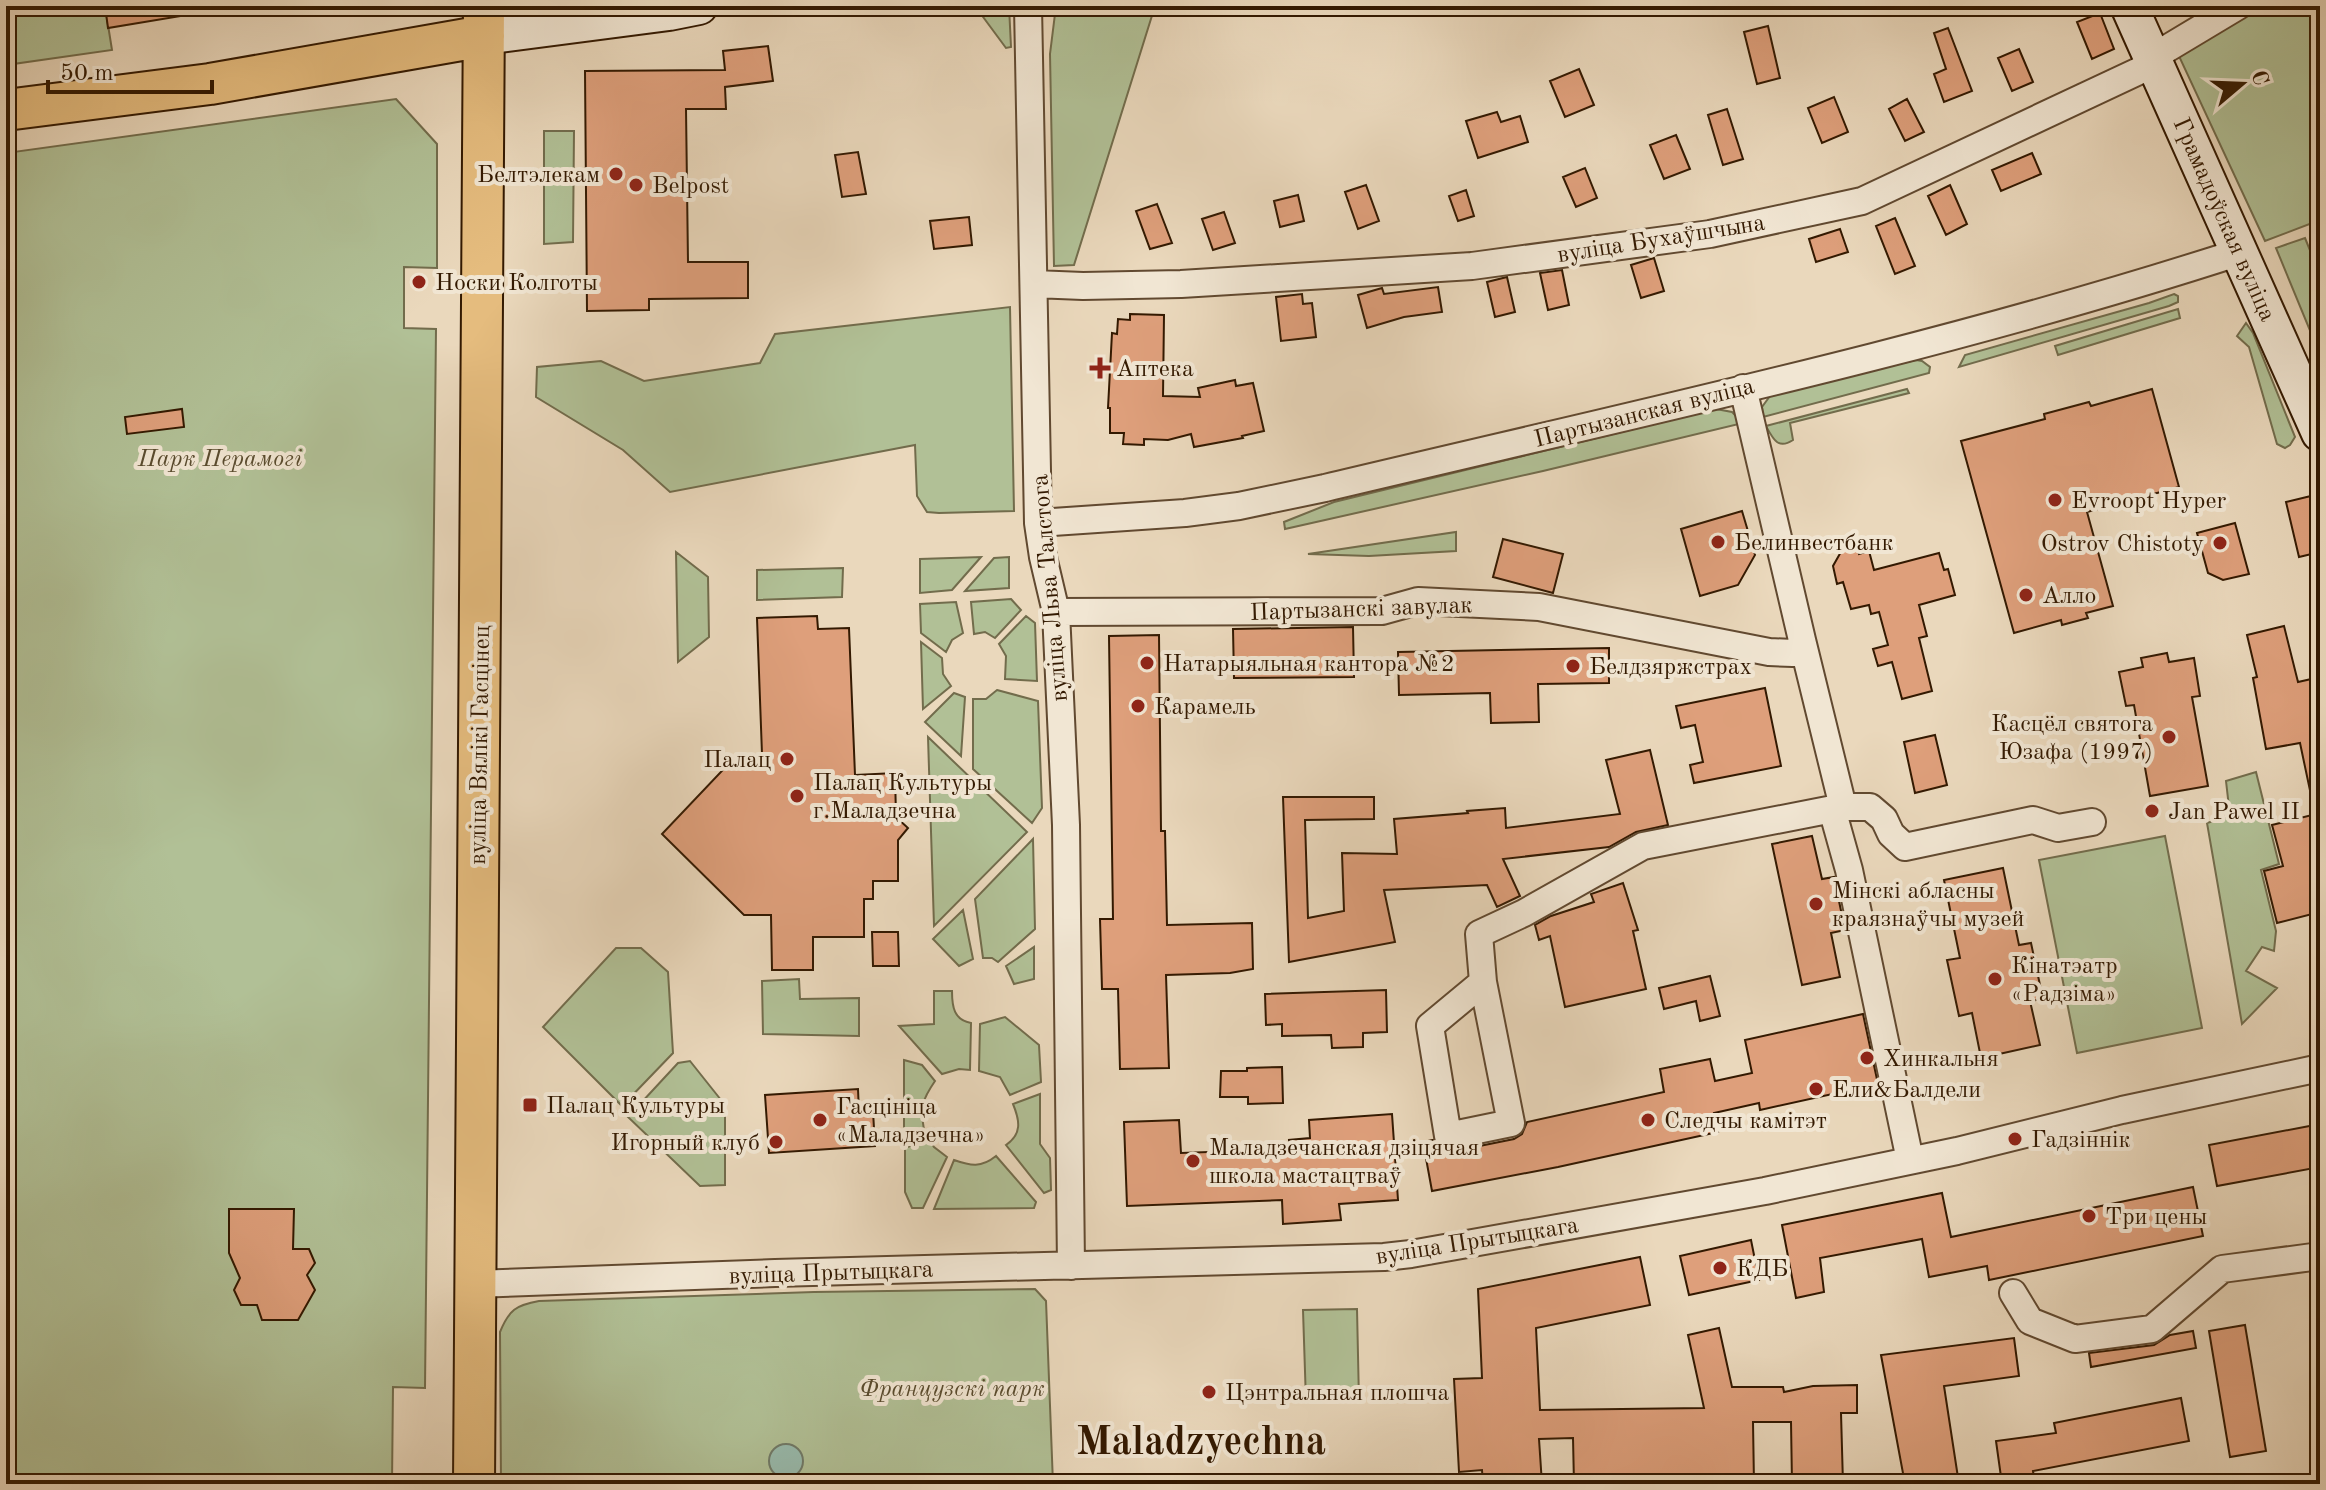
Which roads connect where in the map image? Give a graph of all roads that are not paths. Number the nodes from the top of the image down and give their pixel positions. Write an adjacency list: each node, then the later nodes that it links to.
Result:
1 (699, 6): 5 (street)
2 (1028, 6): 9 (street, вуліца Льва Талстога)
3 (2129, 6): 6 (street, Грамадоўская вуліца)
4 (2238, 6): 6 (street, вуліца Бухаўшчына)
5 (484, 21): 7 (main road); 22 (main road, вуліца Вялікі Гасцінец)
6 (2152, 60): 8 (street, Грамадоўская вуліца); 9 (street, вуліца Бухаўшчына)
7 (6, 110)
8 (2240, 252): 10 (street, Партызанская вуліца); 11 (street, Грамадоўская вуліца)
9 (1034, 284): 12 (street, вуліца Льва Талстога)
10 (1743, 388): 12 (street, Партызанская вуліца); 14 (street)
11 (2320, 433)
12 (1038, 523): 13 (street, вуліца Льва Талстога)
13 (1056, 612): 14 (street, Партызанскі завулак); 21 (street, вуліца Льва Талстога)
14 (1804, 649): 15 (street)
15 (1838, 808): 16 (street); 17 (street); 19 (street)
16 (2092, 822)
17 (1483, 982): 17 (street)
18 (2320, 1068): 19 (street, вуліца Прытыцкага)
19 (1910, 1160): 21 (street, вуліца Прытыцкага)
20 (2320, 1256): 23 (street)
21 (1071, 1266): 22 (street, вуліца Прытыцкага)
22 (474, 1284): 24 (main road, вуліца Вялікі Гасцінец)
23 (2013, 1293)
24 (474, 1484)

